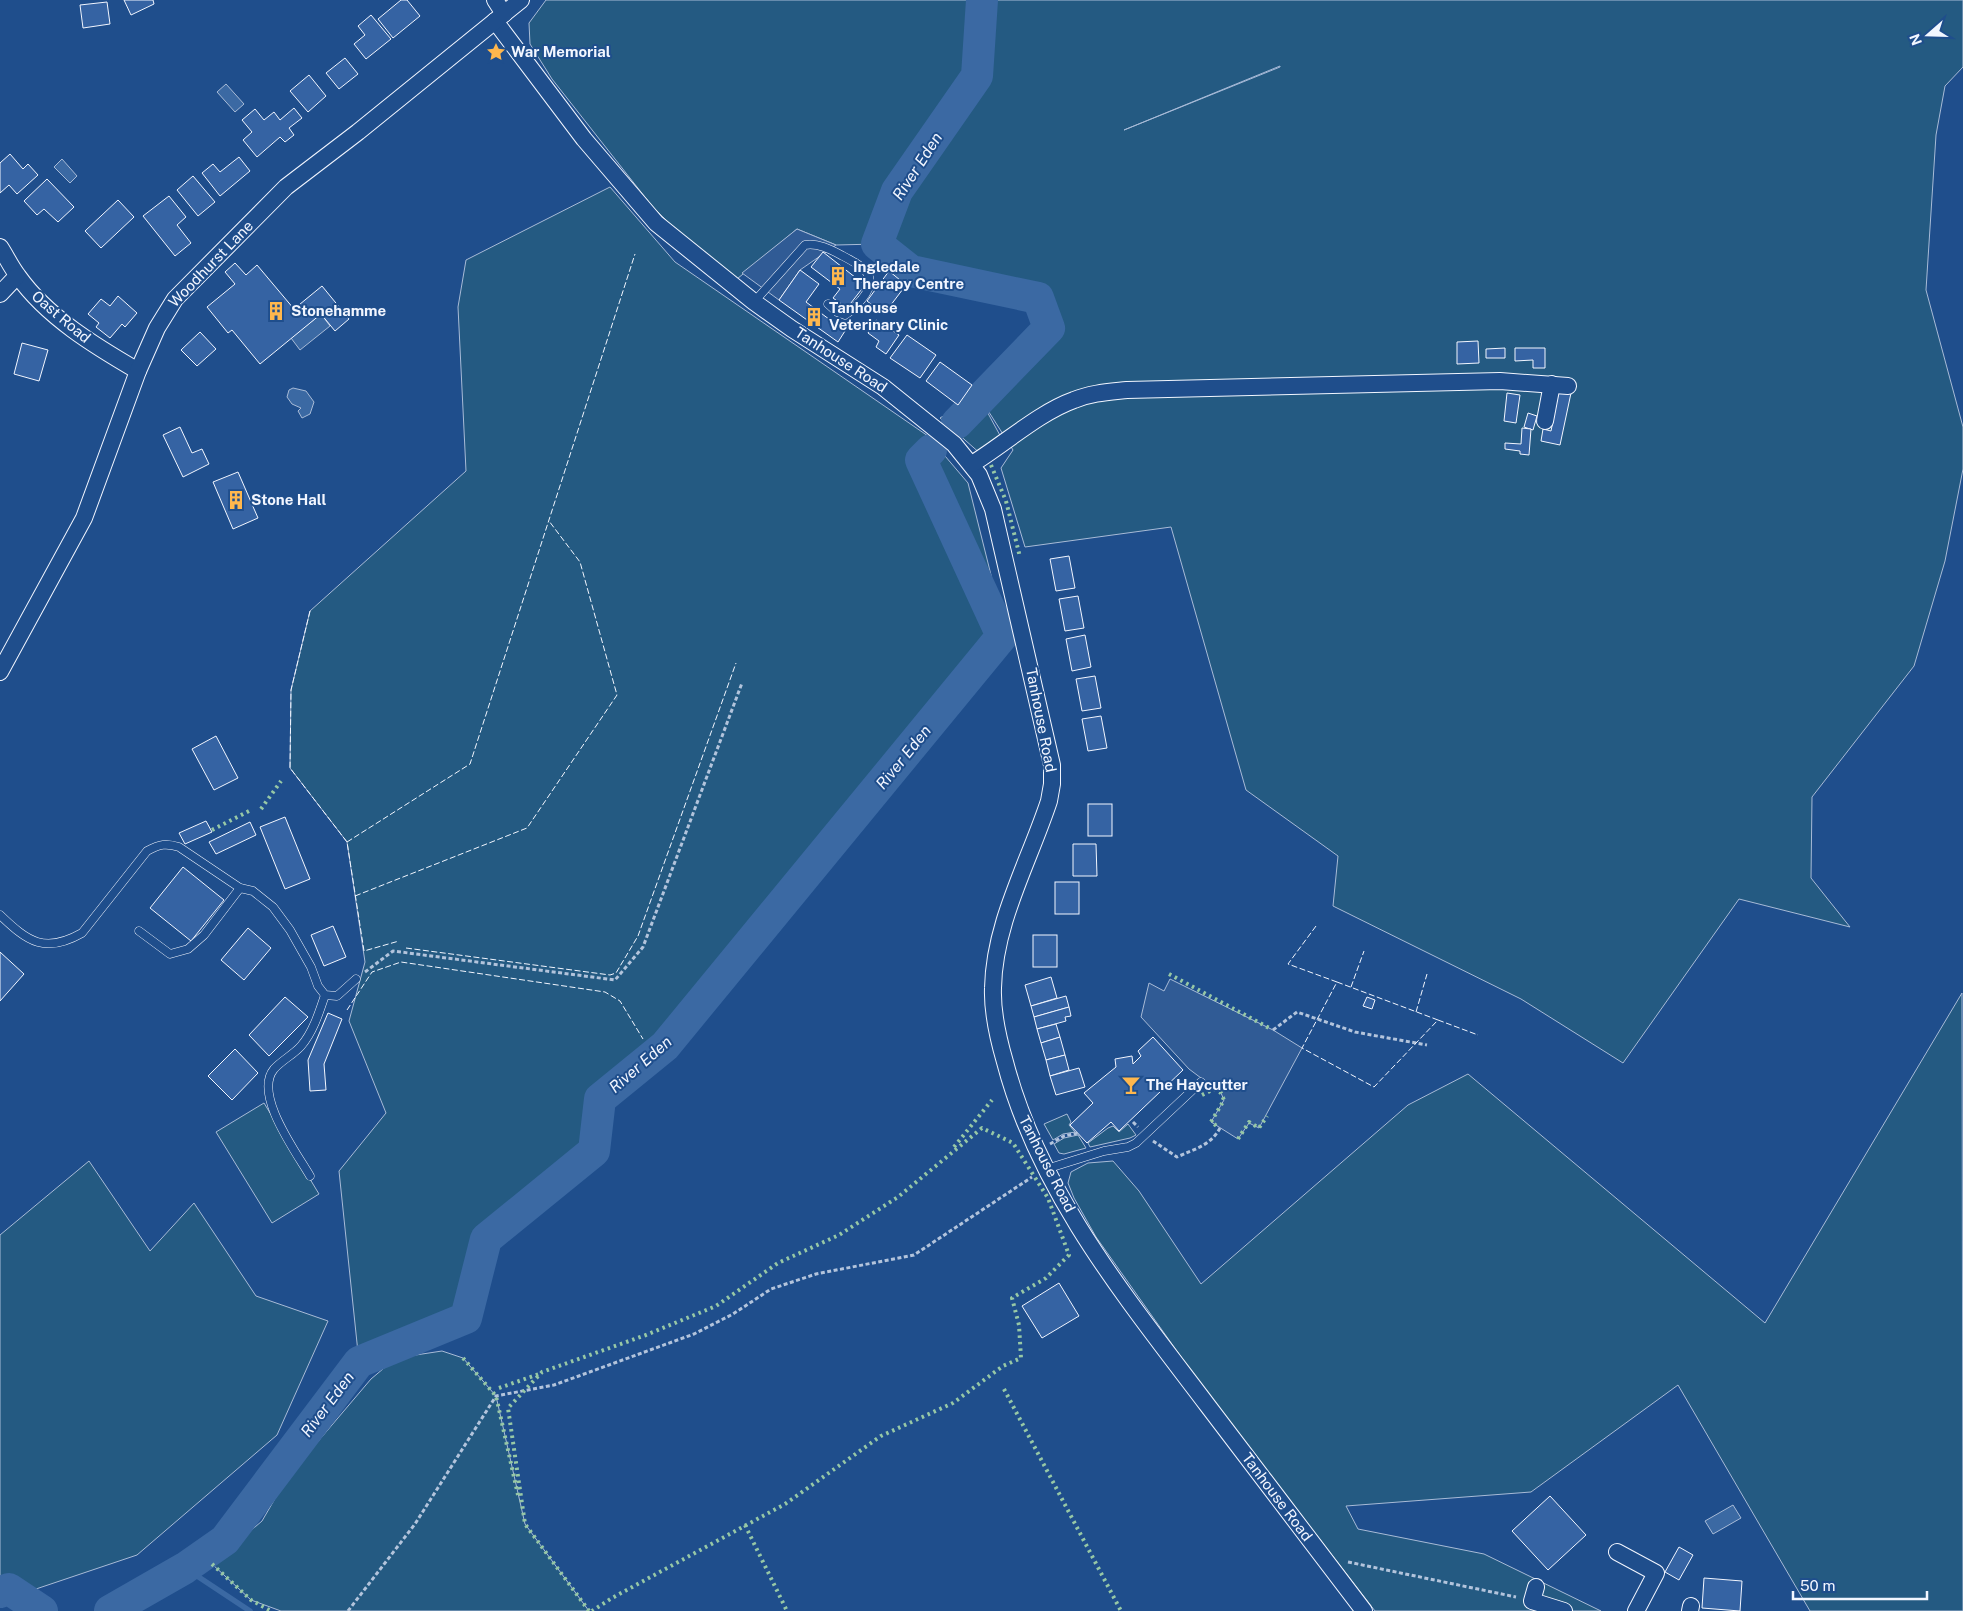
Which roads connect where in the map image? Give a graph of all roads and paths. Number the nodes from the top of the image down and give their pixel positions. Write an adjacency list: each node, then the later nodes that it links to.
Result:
1 (495, 0): 3 (street, Tanhouse Road)
2 (521, 0): 3 (street, Woodhurst Lane)
3 (500, 18): 7 (street, Tanhouse Road); 9 (street, Woodhurst Lane)
4 (0, 247): 5 (street, Oast Road)
5 (17, 276): 6 (street); 9 (street, Oast Road)
6 (0, 294)
7 (754, 302): 8 (lane); 11 (street, Tanhouse Road)
8 (828, 304)
9 (138, 371): 12 (street, Woodhurst Lane)
10 (1545, 421): 11 (street)
11 (972, 464): 28 (street, Tanhouse Road)
12 (0, 672)
13 (742, 683): 17 (path)
14 (240, 888): 15 (lane); 16 (lane); 18 (lane)
15 (0, 915)
16 (139, 931)
17 (356, 979): 18 (lane)
18 (325, 995): 29 (lane)
19 (1273, 1030): 20 (path)
20 (1427, 1045)
21 (1201, 1082): 25 (lane)
22 (1133, 1122): 25 (path)
23 (1220, 1128): 25 (path)
24 (1078, 1133): 27 (path)
25 (1145, 1136): 28 (lane)
26 (1046, 1137): 27 (path)
27 (1050, 1144): 28 (path)
28 (1047, 1170): 33 (path); 34 (street, Tanhouse Road)
29 (310, 1176)
30 (1616, 1552): 36 (street)
31 (1342, 1554): 32 (path)
32 (1534, 1594): 35 (street)
33 (348, 1611)
34 (1364, 1611)
35 (1564, 1611)
36 (1636, 1611)

